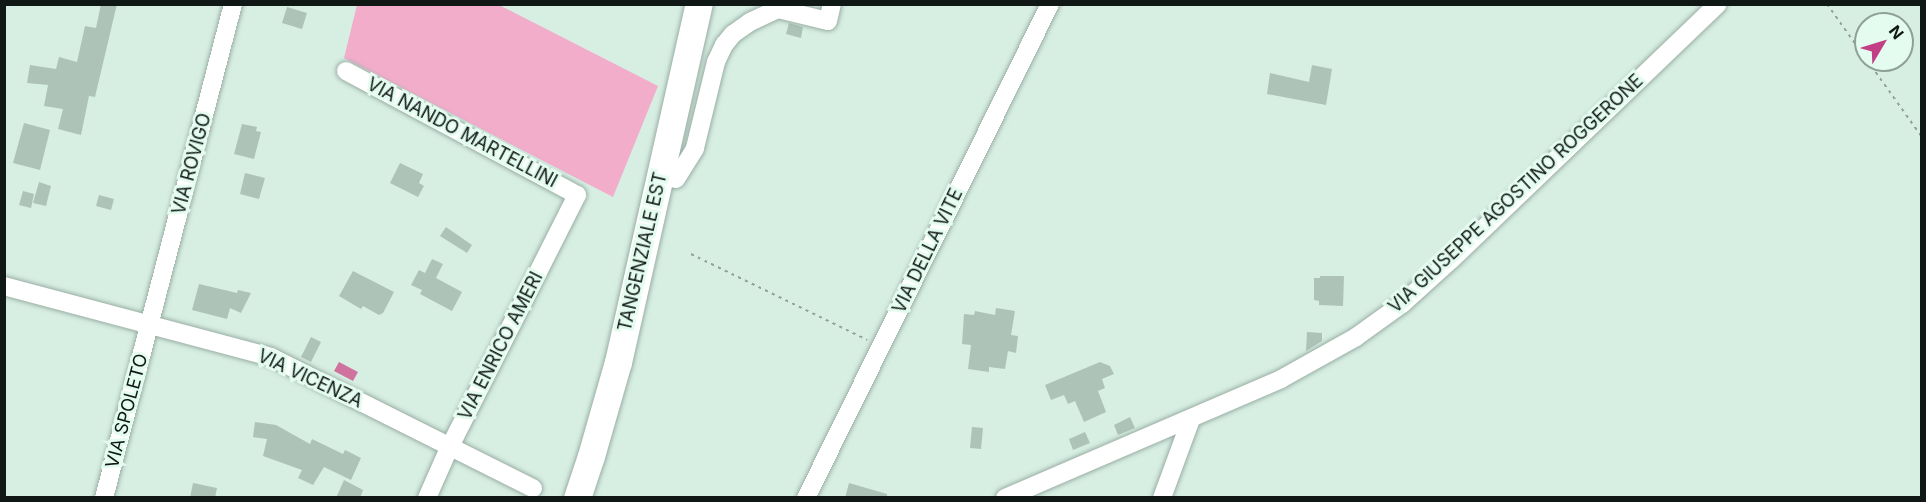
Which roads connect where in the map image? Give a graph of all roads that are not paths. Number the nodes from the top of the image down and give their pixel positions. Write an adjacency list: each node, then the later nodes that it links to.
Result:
1 (233, 4): 13 (street, VIA ROVIGO)
2 (688, 4): 10 (street)
3 (699, 4): 10 (highway, TANGENZIALE EST)
4 (716, 4): 10 (highway, TANGENZIALE EST)
5 (832, 4): 8 (street)
6 (1050, 4): 21 (street, VIA DELLA VITE)
7 (1718, 4): 14 (street, VIA GIUSEPPE AGOSTINO ROGGERONE)
8 (778, 7): 10 (street)
9 (346, 71): 11 (street, VIA NANDO MARTELLINI)
10 (668, 177): 19 (highway, TANGENZIALE EST); 20 (highway, TANGENZIALE EST)
11 (577, 195): 15 (street, VIA ENRICO AMERI)
12 (4, 286): 13 (street, VIA VICENZA)
13 (150, 324): 15 (street, VIA VICENZA); 17 (street, VIA SPOLETO)
14 (1191, 419): 22 (street, VIA GIUSEPPE AGOSTINO ROGGERONE); 23 (street)
15 (450, 446): 16 (street, VIA VICENZA); 18 (street, VIA ENRICO AMERI)
16 (533, 488)
17 (104, 498)
18 (428, 498)
19 (577, 498)
20 (595, 498)
21 (806, 498)
22 (1005, 498)
23 (1162, 498)

